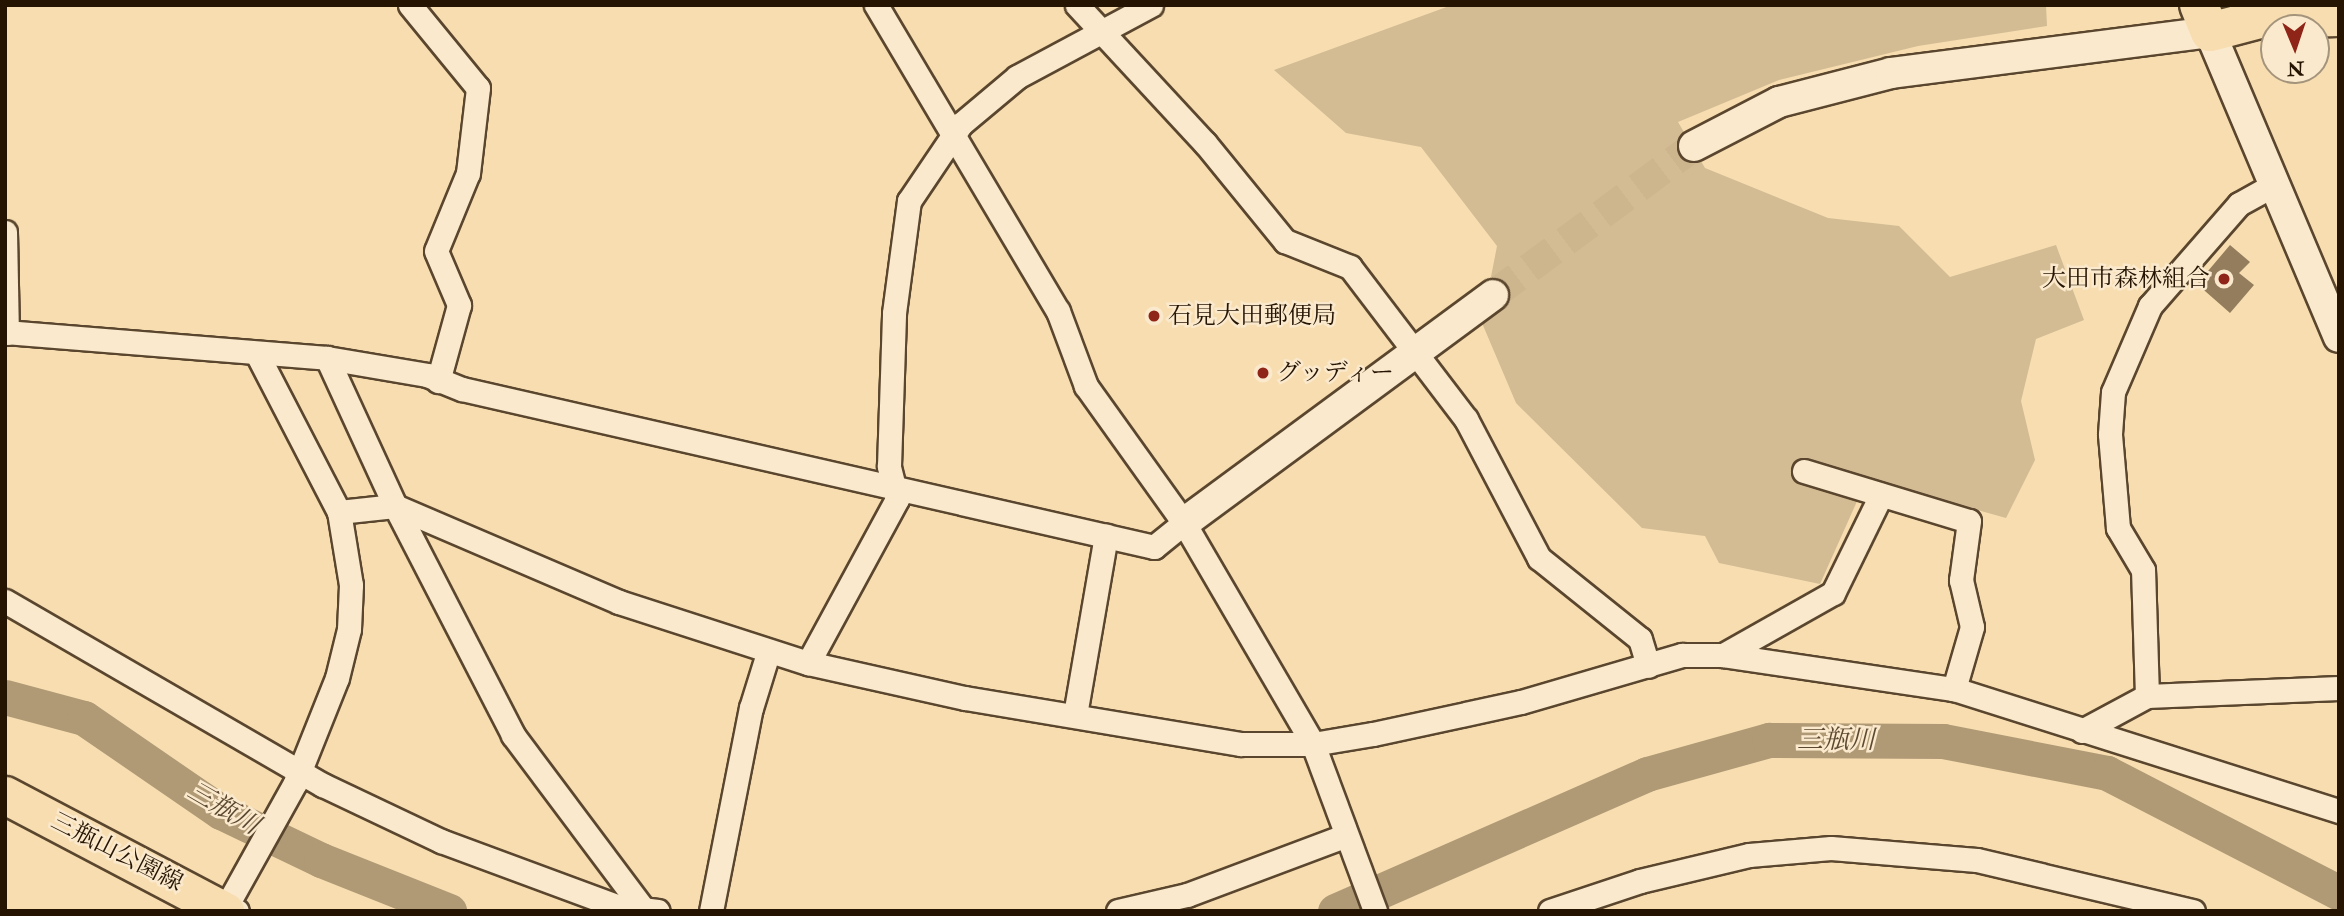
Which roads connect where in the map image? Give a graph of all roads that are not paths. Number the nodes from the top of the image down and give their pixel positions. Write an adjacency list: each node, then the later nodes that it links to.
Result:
1 (410, 5): 18 (street)
2 (876, 5): 8 (street)
3 (1077, 5): 7 (street)
4 (1151, 5): 7 (street)
5 (2339, 17): 6 (highway)
6 (2204, 18): 9 (street); 10 (street)
7 (1100, 31): 8 (street); 15 (street)
8 (954, 136): 20 (street); 24 (street)
9 (1694, 146)
10 (2273, 185): 14 (street); 33 (street)
11 (5, 232): 13 (street)
12 (1493, 295): 15 (street)
13 (6, 332): 16 (street)
14 (2339, 337)
15 (1416, 348): 24 (street); 30 (street)
16 (258, 356): 17 (street); 23 (street)
17 (327, 358): 18 (street); 22 (street)
18 (438, 380): 20 (street)
19 (1804, 471): 21 (street)
20 (892, 483): 25 (street); 29 (street)
21 (1881, 495): 28 (street); 32 (street)
22 (395, 506): 23 (street); 27 (street); 42 (street)
23 (339, 512): 37 (street)
24 (1184, 523): 25 (street); 36 (street)
25 (1106, 536): 34 (street)
26 (5, 601): 37 (street)
27 (768, 653): 29 (street); 43 (street)
28 (1723, 655): 30 (street); 32 (street)
29 (808, 663): 34 (street)
30 (1648, 666): 36 (street)
31 (2339, 688): 33 (street)
32 (1954, 689): 35 (street)
33 (2147, 696): 35 (street)
34 (1075, 715): 36 (street)
35 (2082, 731): 39 (street)
36 (1313, 744): 40 (street)
37 (297, 776): 41 (street); 42 (street)
38 (5, 795): 41 (main road, 三瓶山公園線)
39 (2339, 811)
40 (1344, 836): 44 (street); 45 (street)
41 (231, 905)
42 (650, 910)
43 (711, 911)
44 (1118, 911)
45 (1375, 911)
46 (1550, 911): 47 (street)
47 (2193, 911)

